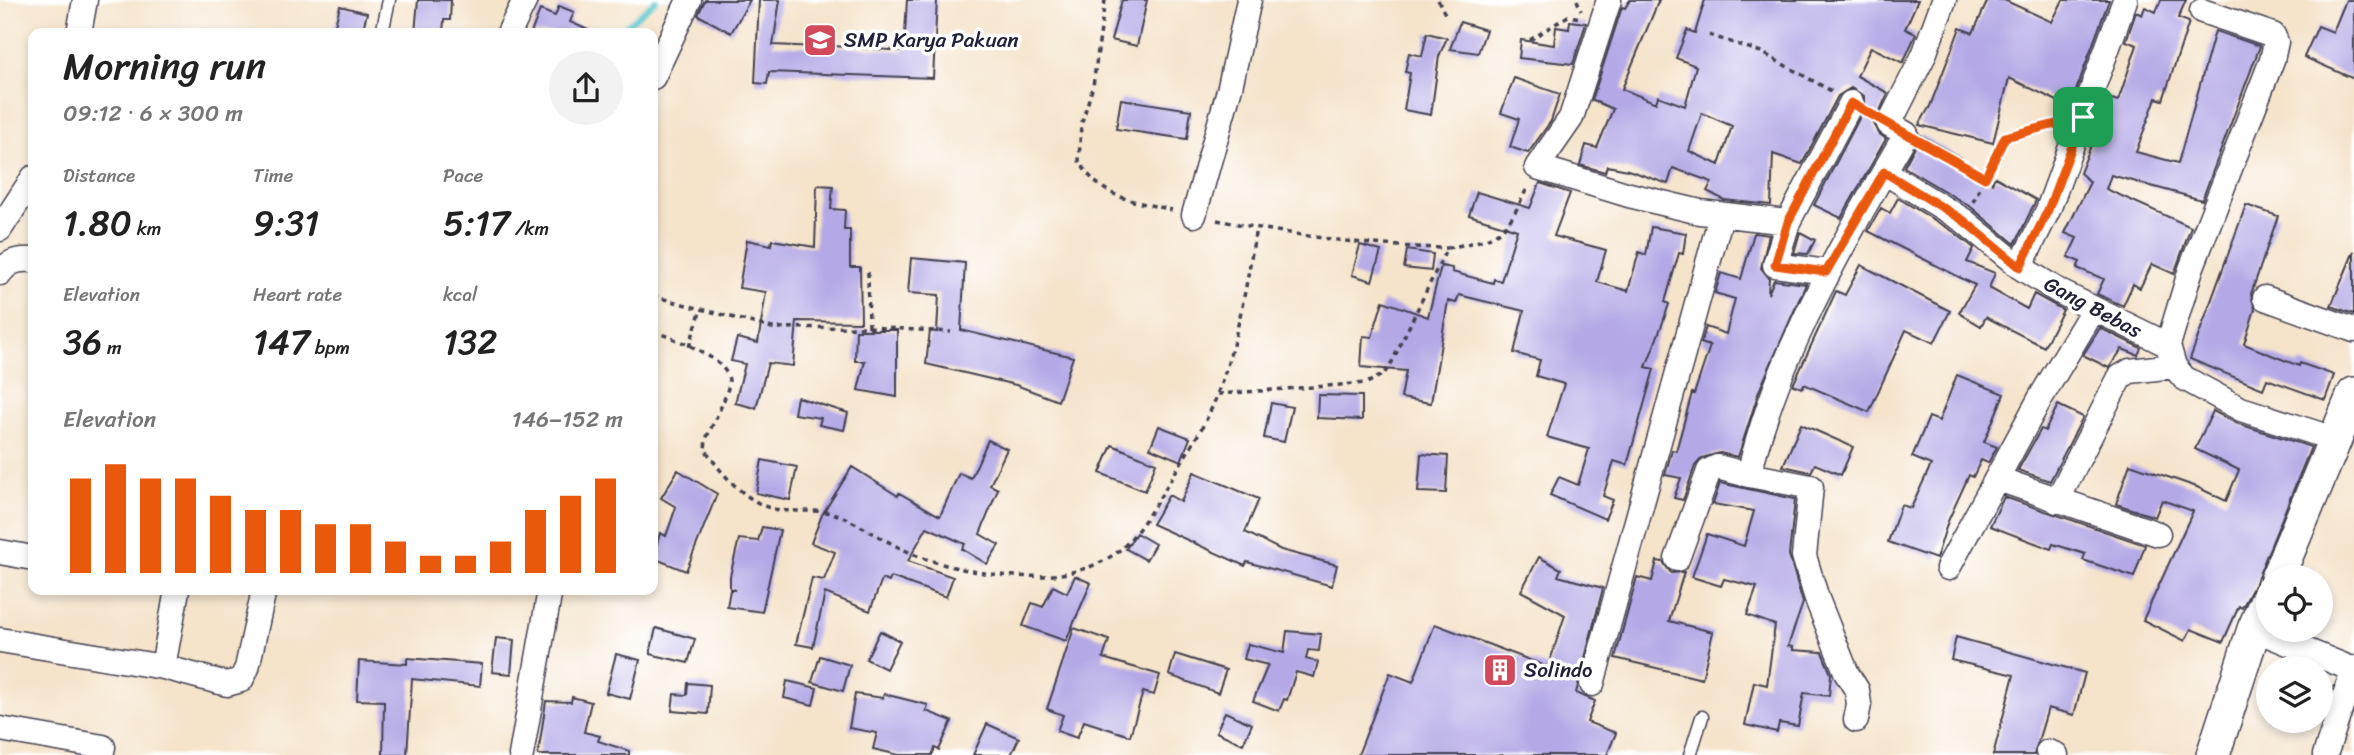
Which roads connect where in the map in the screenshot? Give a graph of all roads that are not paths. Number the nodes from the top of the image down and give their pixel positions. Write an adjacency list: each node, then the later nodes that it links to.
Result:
1 (85, 0): 10 (street)
2 (389, 0): 11 (lane)
3 (525, 0): 12 (street)
4 (690, 0): 13 (street)
5 (1249, 0): 17 (street)
6 (1609, 0): 18 (street)
7 (1944, 0): 15 (street)
8 (2125, 0): 22 (street)
9 (2203, 11): 28 (street)
10 (80, 28)
11 (383, 28)
12 (511, 28)
13 (658, 67)
14 (1851, 103): 19 (street)
15 (1884, 172): 22 (street, Gang Bebas); 23 (street)
16 (28, 186): 20 (street)
17 (1194, 215)
18 (1721, 216): 19 (street); 48 (street)
19 (1788, 222): 23 (street)
20 (0, 229)
21 (28, 260): 24 (street)
22 (2020, 267): 26 (street, Gang Bebas)
23 (1826, 272): 31 (street)
24 (0, 273)
25 (2266, 298): 27 (street)
26 (2093, 310): 28 (street, Gang Bebas); 32 (street)
27 (2354, 330)
28 (2171, 355): 30 (street, Gang Bebas); 33 (street)
29 (2354, 394): 30 (main road)
30 (2337, 440): 38 (main road)
31 (1749, 475): 37 (street); 50 (street)
32 (1998, 479): 33 (street); 39 (street)
33 (2057, 501): 34 (street)
34 (2158, 534)
35 (0, 552): 36 (street)
36 (28, 557)
37 (1677, 559)
38 (2283, 565)
39 (1948, 568)
40 (176, 595): 46 (street)
41 (263, 595): 46 (street)
42 (549, 595): 53 (street)
43 (2256, 624): 44 (main road)
44 (2254, 629): 47 (street); 55 (main road)
45 (1, 648): 46 (street)
46 (163, 667)
47 (2354, 669): 56 (street)
48 (1592, 684)
49 (1702, 717): 54 (lane)
50 (1856, 720)
51 (0, 729): 52 (street)
52 (101, 755)
53 (521, 755)
54 (1690, 755)
55 (2213, 755)
56 (2325, 755)

